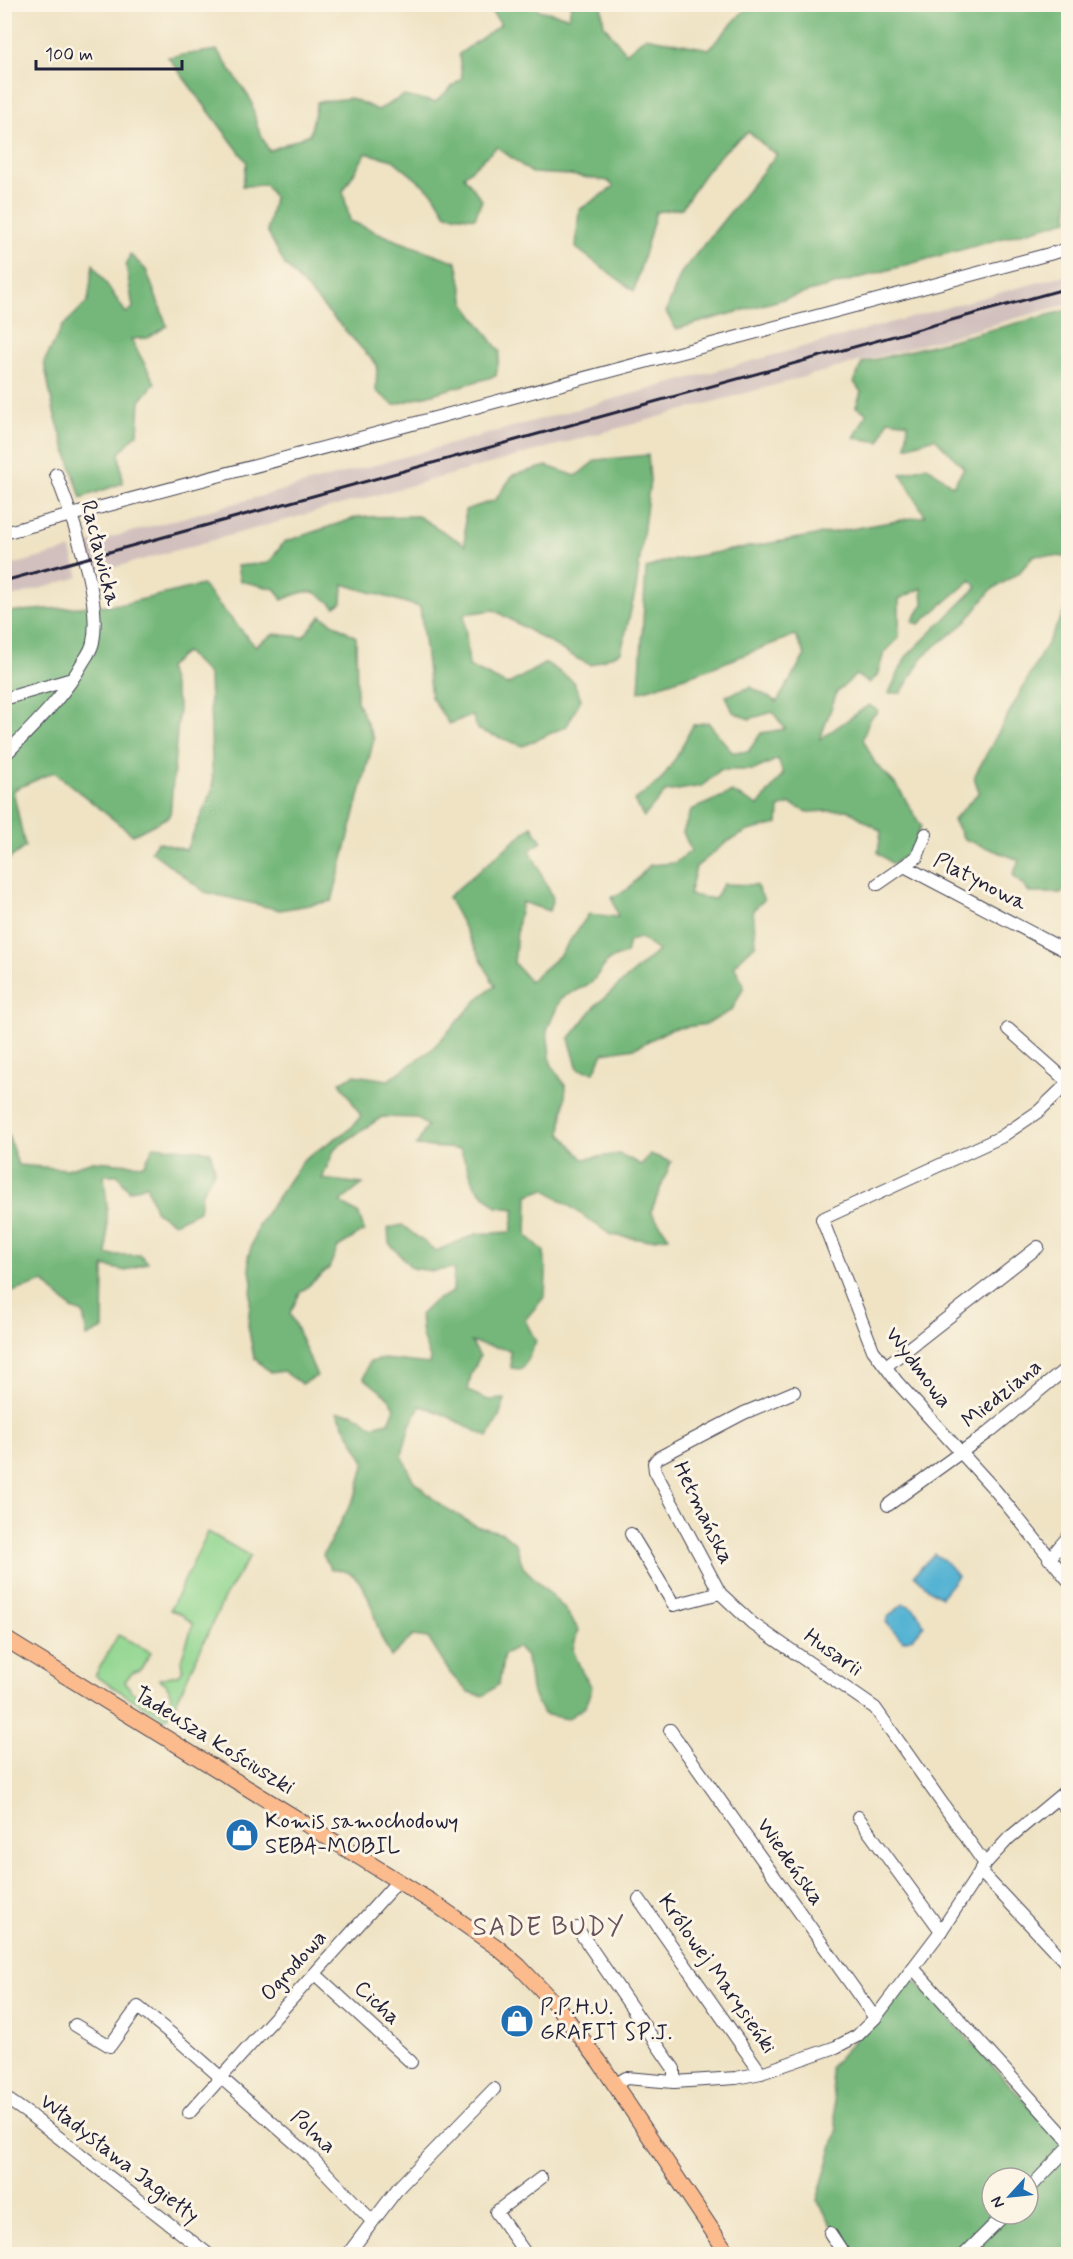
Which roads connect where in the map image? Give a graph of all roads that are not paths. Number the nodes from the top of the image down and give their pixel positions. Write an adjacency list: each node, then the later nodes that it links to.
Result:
1 (1068, 249): 3 (street)
2 (56, 474): 3 (street, Racławicka)
3 (71, 514): 4 (street); 5 (street, Racławicka)
4 (4, 533)
5 (72, 679): 6 (street); 7 (street, Racławicka)
6 (4, 699)
7 (4, 756)
8 (926, 834): 9 (street)
9 (904, 866): 10 (street); 11 (street, Platynowa)
10 (878, 884)
11 (1068, 952)
12 (1008, 1029): 13 (street)
13 (1068, 1082): 15 (street, Wydmowa)
14 (1038, 1247): 15 (street)
15 (886, 1366): 18 (street, Wydmowa)
16 (1068, 1367): 18 (street, Miedziana)
17 (794, 1392): 24 (street, Hetmańska)
18 (961, 1453): 19 (street, Miedziana); 22 (street, Wydmowa)
19 (888, 1505)
20 (631, 1534): 24 (street)
21 (1068, 1537): 22 (street)
22 (1049, 1559): 23 (street, Wydmowa)
23 (1068, 1580)
24 (720, 1593): 31 (street, Husarii)
25 (4, 1638): 32 (main road, Tadeusza Kościuszki)
26 (670, 1730): 39 (street, Wiedeńska)
27 (1068, 1789): 28 (street, Królowej Marysieńki)
28 (1057, 1799): 29 (street); 31 (street, Królowej Marysieńki)
29 (1068, 1810)
30 (858, 1817): 35 (street)
31 (983, 1867): 35 (street, Królowej Marysieńki); 36 (street, Husarii)
32 (398, 1881): 38 (street, Ogrodowa); 45 (main road, Tadeusza Kościuszki)
33 (639, 1899): 42 (street, Królowej Marysieńki)
34 (577, 1928): 44 (street)
35 (941, 1931): 37 (street, Królowej Marysieńki)
36 (1068, 1965)
37 (914, 1968): 39 (street, Królowej Marysieńki); 49 (street)
38 (315, 1974): 41 (street, Cicha); 43 (street, Ogrodowa)
39 (875, 2018): 42 (street, Królowej Marysieńki)
40 (75, 2025): 43 (street, Polna)
41 (411, 2062)
42 (760, 2073): 44 (street, Królowej Marysieńki)
43 (222, 2078): 48 (street); 53 (street, Polna)
44 (674, 2082): 45 (street, Królowej Marysieńki)
45 (615, 2085): 59 (main road, Tadeusza Kościuszki)
46 (494, 2089): 53 (street)
47 (4, 2097): 56 (street, Władysława Jagiełły)
48 (189, 2113)
49 (1068, 2140)
50 (1068, 2148): 51 (street)
51 (1040, 2177)
52 (541, 2178): 58 (street)
53 (372, 2221): 57 (street)
54 (993, 2226): 61 (street)
55 (830, 2233): 60 (street)
56 (208, 2254)
57 (348, 2254)
58 (526, 2254)
59 (728, 2254)
60 (844, 2254)
61 (965, 2254)

